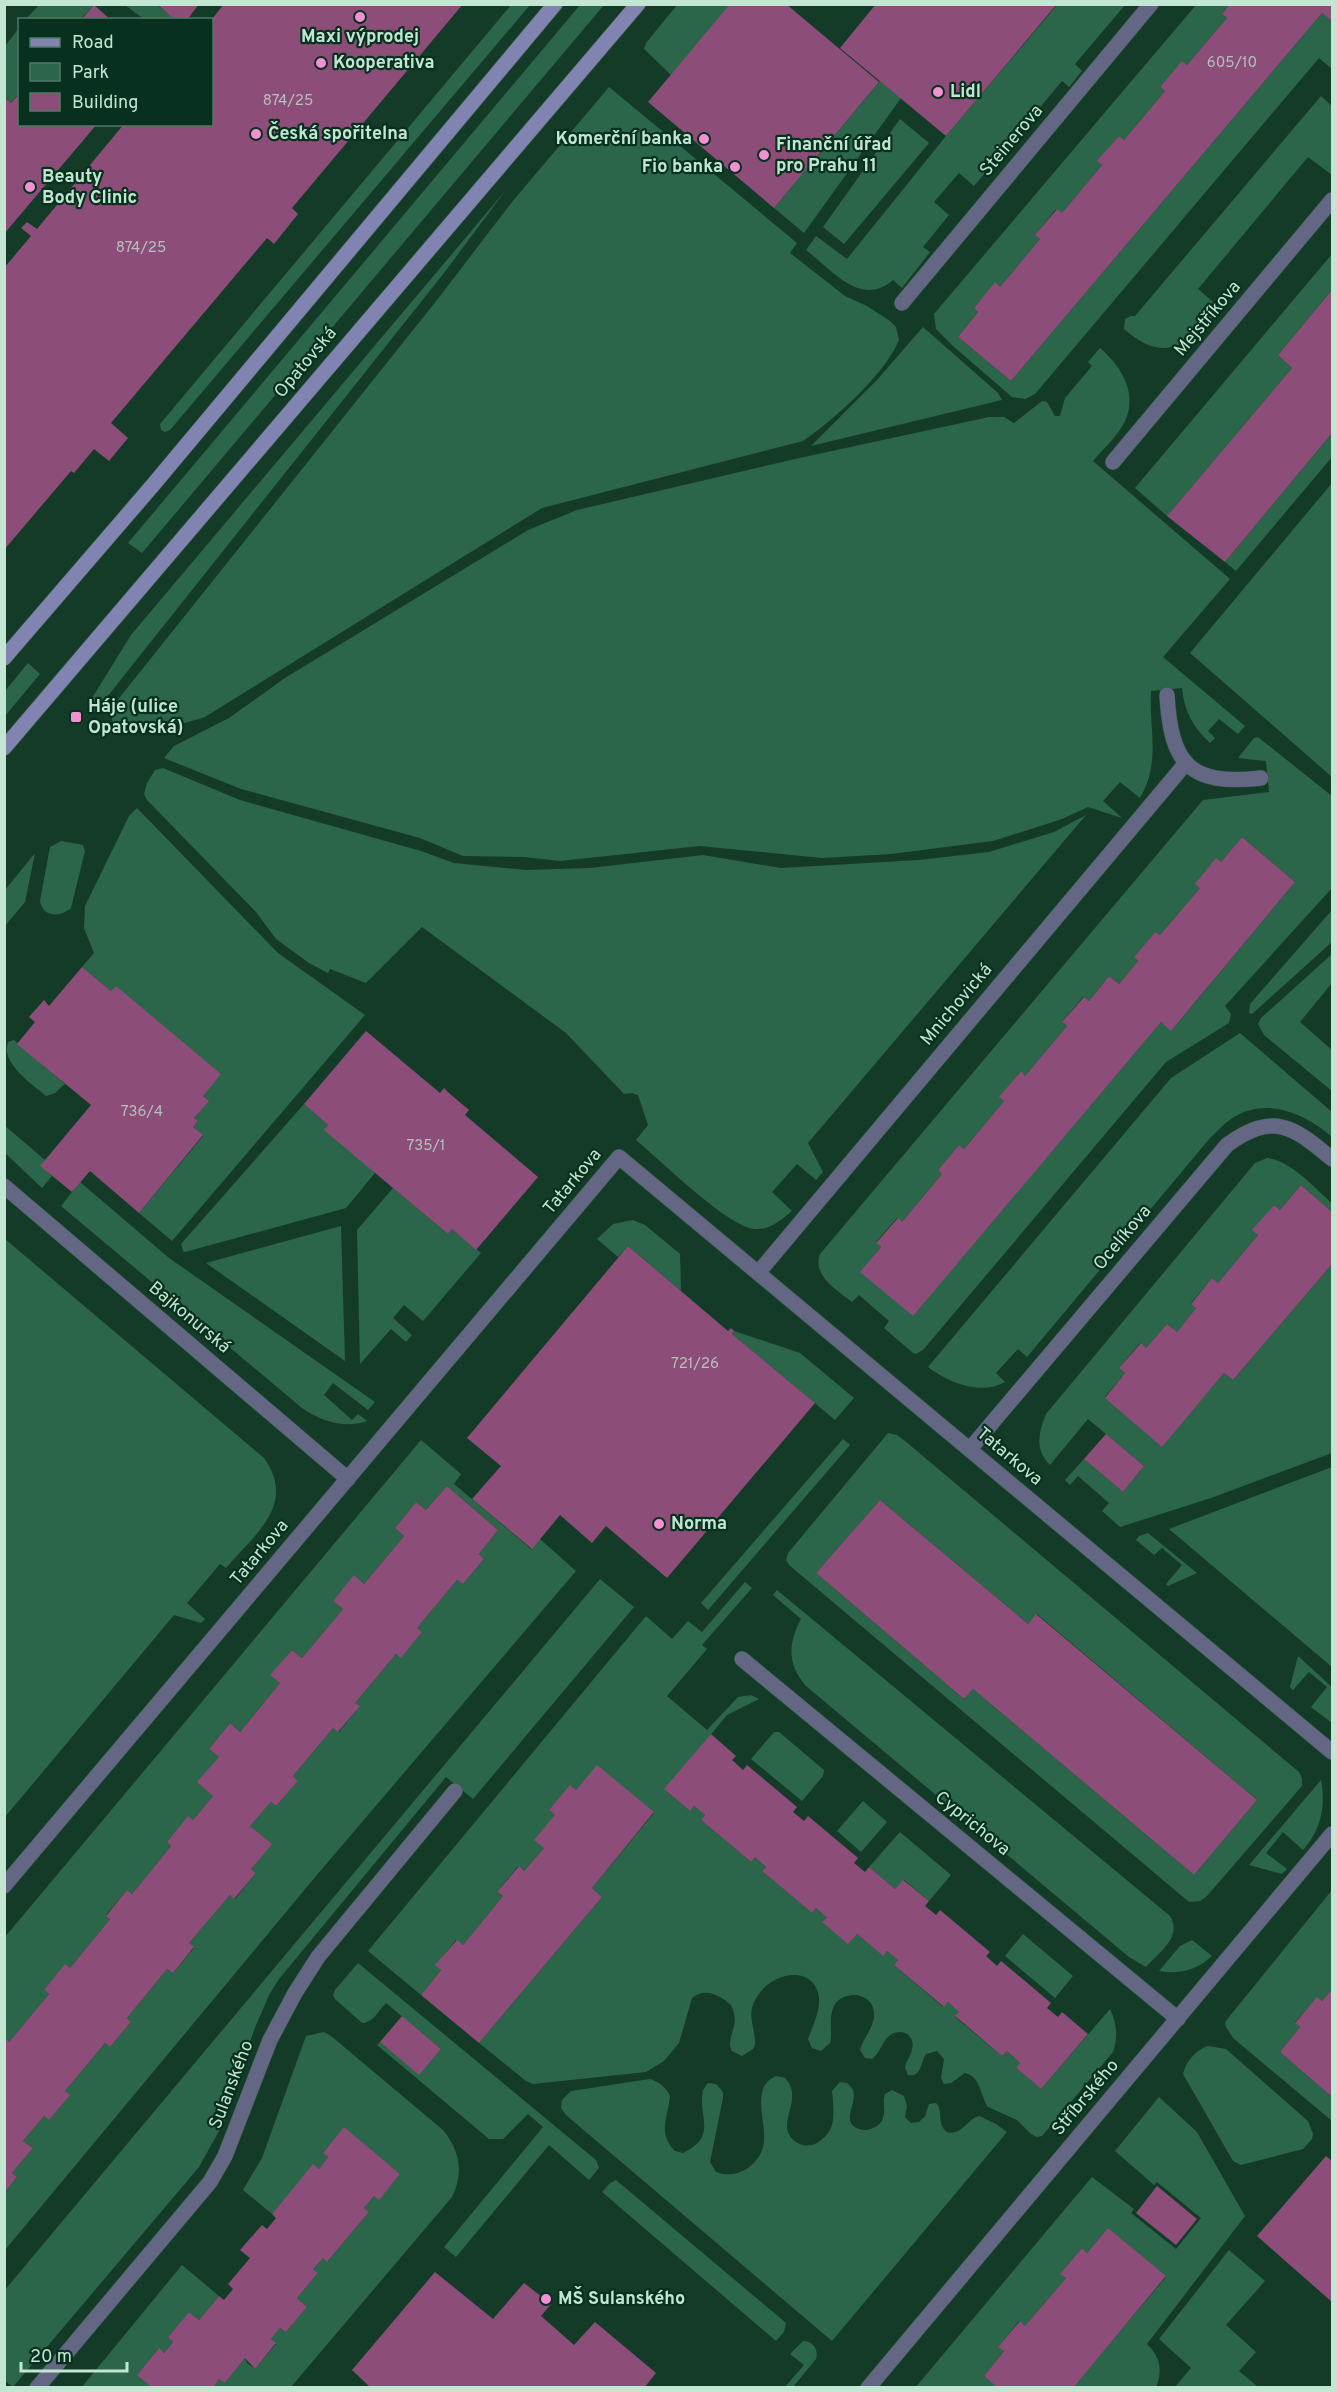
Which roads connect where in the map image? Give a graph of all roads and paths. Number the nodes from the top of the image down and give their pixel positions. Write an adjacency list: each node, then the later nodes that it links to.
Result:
1 (555, 4): 7 (main road)
2 (638, 4): 9 (main road, Opatovská)
3 (1151, 4): 5 (street, Steinerova)
4 (1332, 200): 6 (street, Mejstříkova)
5 (902, 303)
6 (1113, 462)
7 (4, 658)
8 (1167, 695): 10 (street)
9 (4, 748)
10 (1186, 763): 11 (street); 14 (street, Mnichovická)
11 (1261, 778)
12 (1332, 1159): 15 (street, Ocelíkova)
13 (4, 1186): 16 (street, Bajkonurská)
14 (758, 1273): 15 (street, Tatarkova); 16 (street, Tatarkova)
15 (970, 1449): 18 (street, Tatarkova)
16 (348, 1479): 21 (street, Tatarkova)
17 (742, 1659): 22 (street, Cyprichova)
18 (1332, 1752)
19 (455, 1791): 23 (street, Sulanského)
20 (1332, 1834): 22 (street, Stříbrského)
21 (4, 1886)
22 (1178, 2019): 24 (street, Stříbrského)
23 (37, 2388)
24 (868, 2388)

